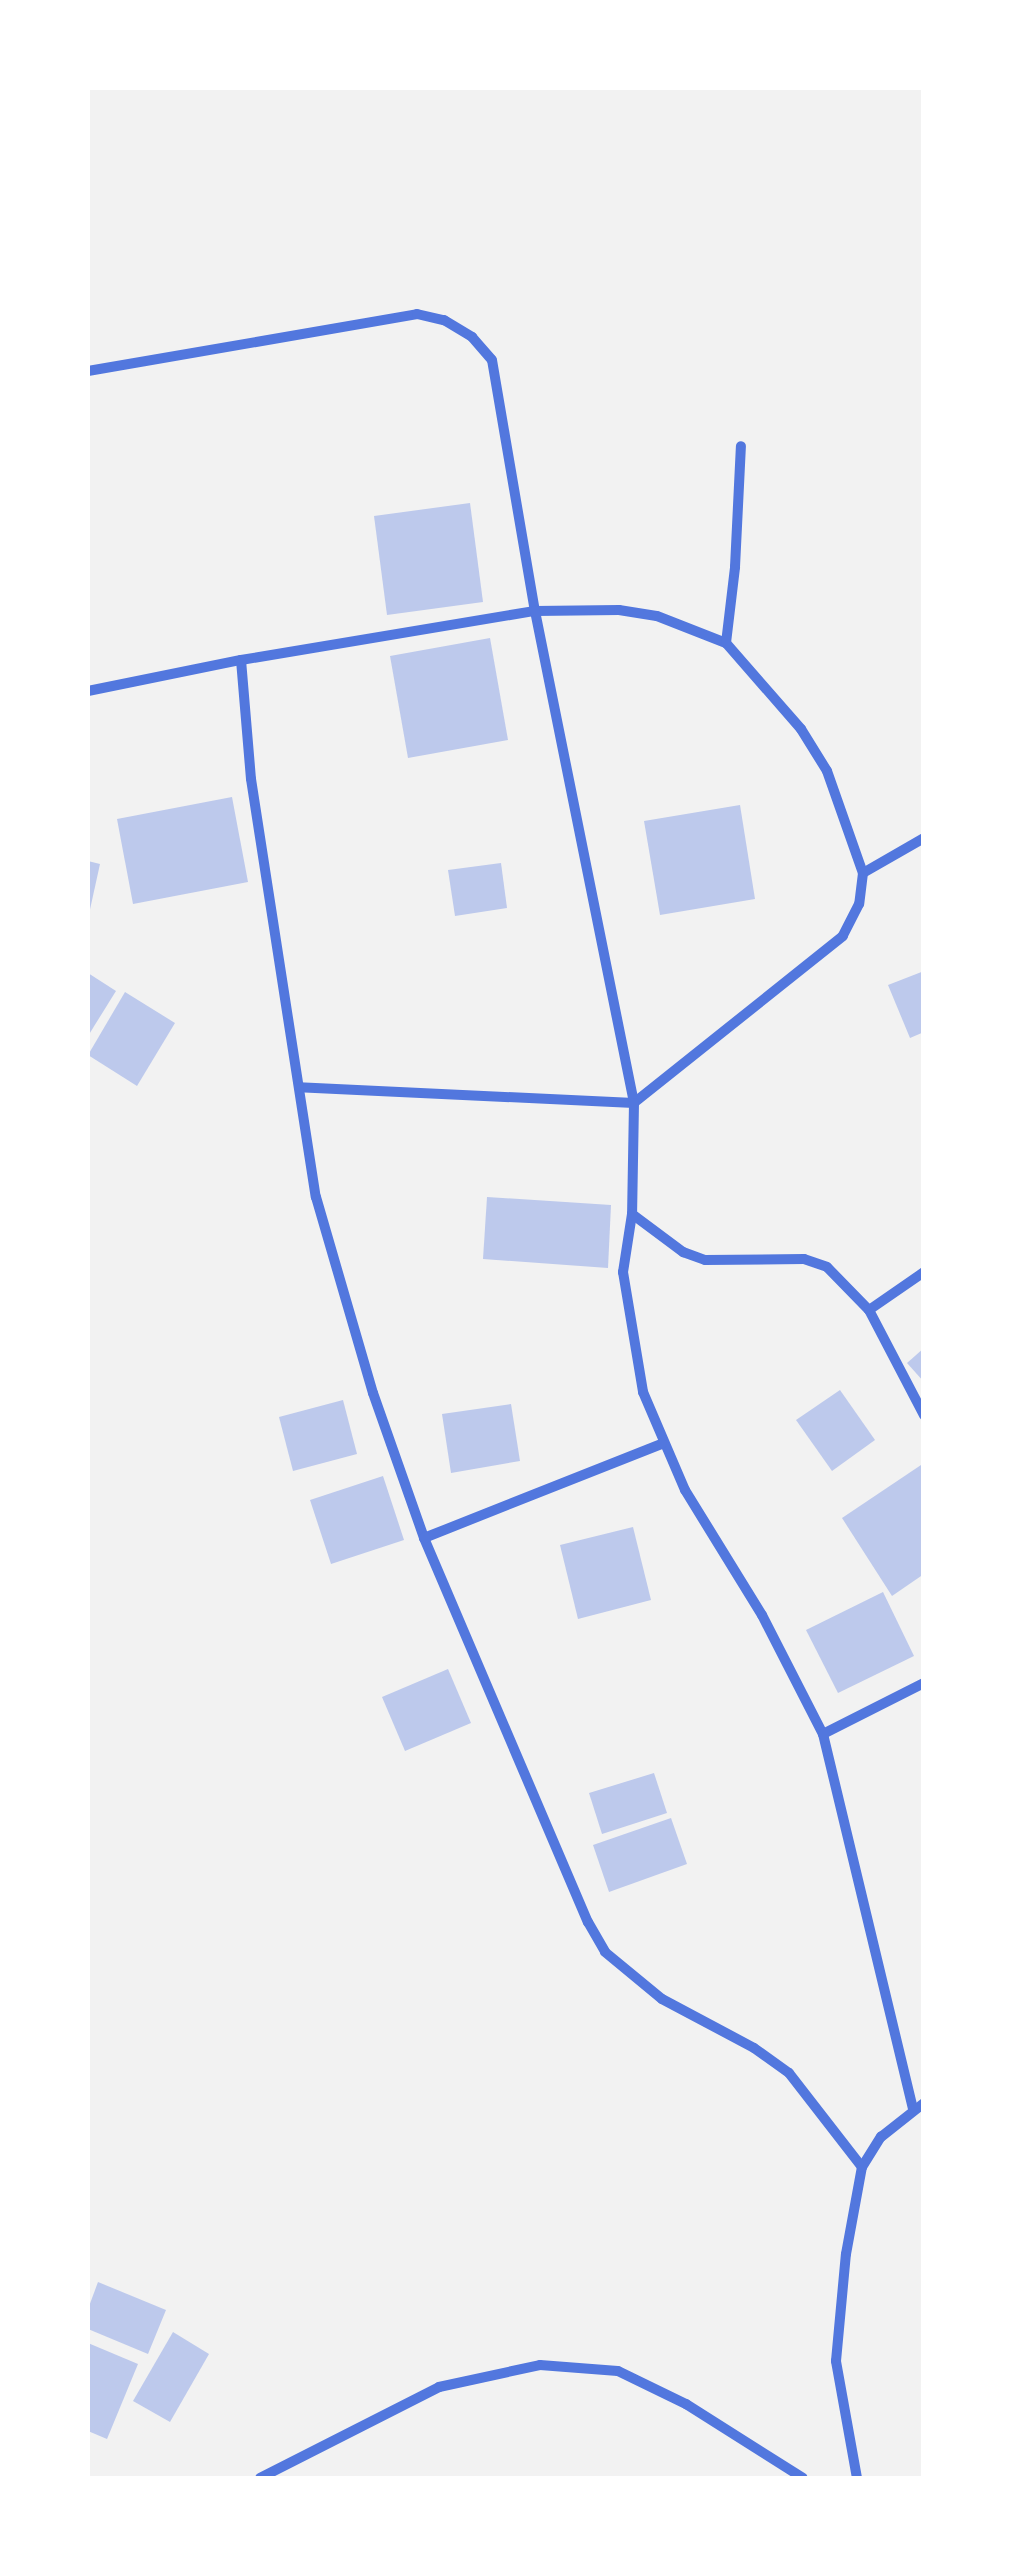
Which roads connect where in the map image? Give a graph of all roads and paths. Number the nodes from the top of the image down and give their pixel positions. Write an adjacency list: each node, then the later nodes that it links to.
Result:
1 (88, 371): 3 (street)
2 (741, 446): 4 (street)
3 (535, 612): 4 (street); 5 (street); 10 (street)
4 (726, 643): 8 (street)
5 (240, 660): 6 (street); 9 (street)
6 (88, 692)
7 (924, 838): 8 (street)
8 (863, 872): 10 (street)
9 (299, 1088): 10 (street); 16 (street)
10 (634, 1103): 11 (street)
11 (632, 1214): 13 (street); 15 (street)
12 (924, 1272): 13 (street)
13 (869, 1310): 14 (street)
14 (924, 1415)
15 (662, 1444): 16 (street); 18 (street)
16 (424, 1538): 20 (street)
17 (924, 1683): 18 (street)
18 (823, 1734): 19 (street)
19 (918, 2105): 20 (street)
20 (862, 2167): 23 (street)
21 (260, 2478): 22 (street)
22 (802, 2478)
23 (857, 2478)

